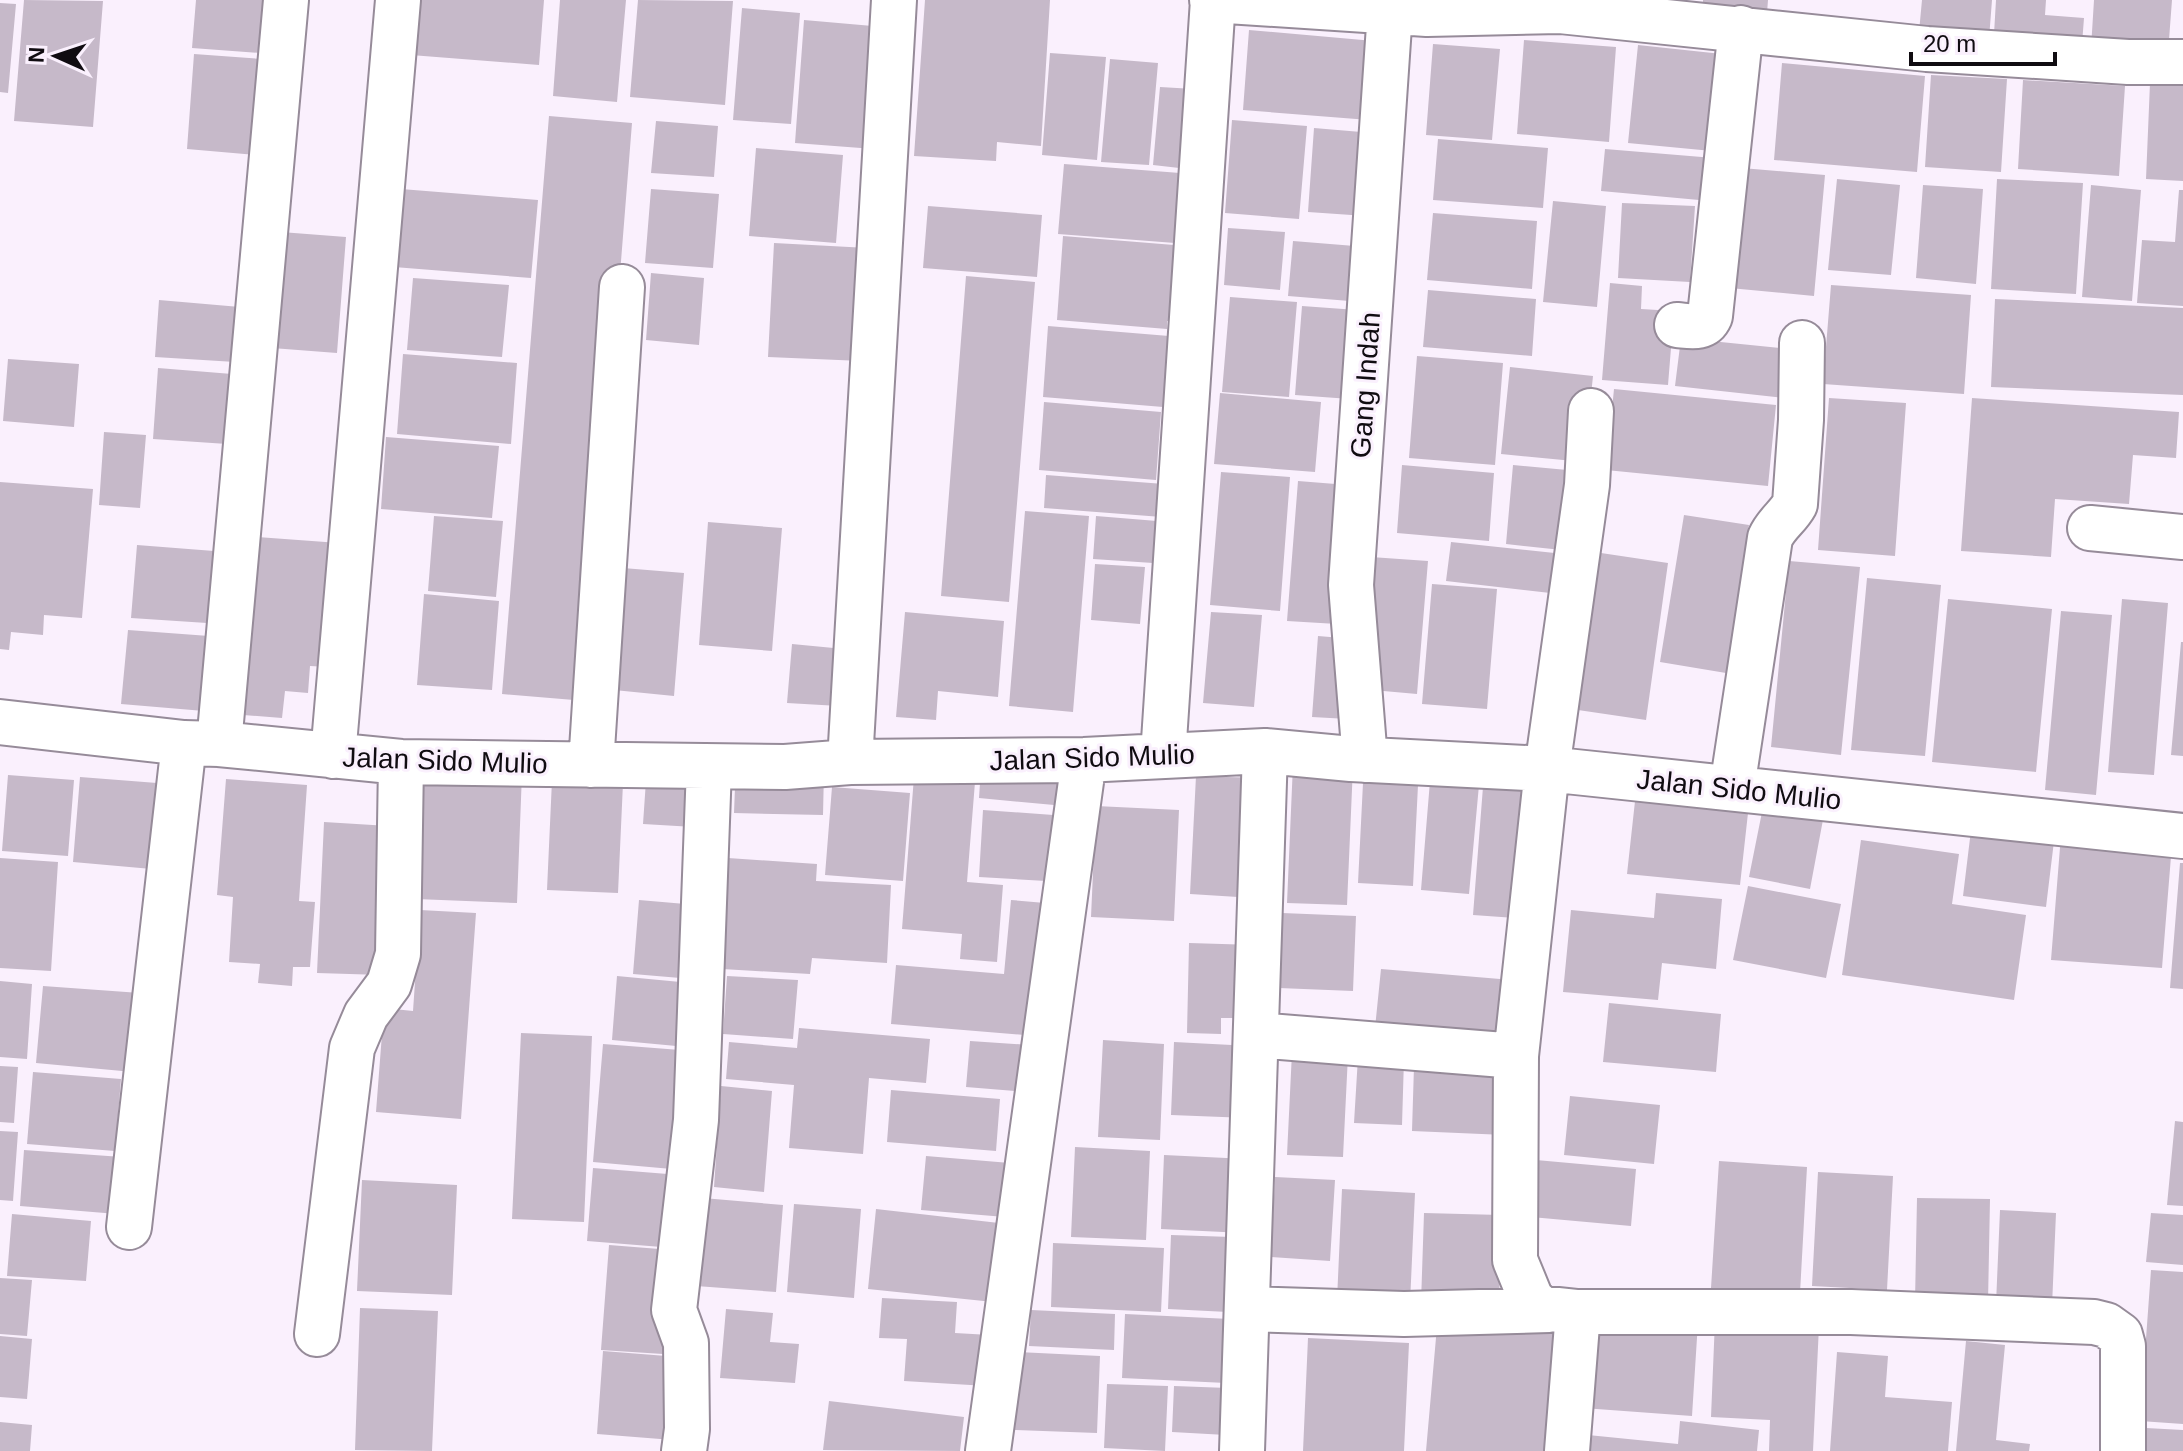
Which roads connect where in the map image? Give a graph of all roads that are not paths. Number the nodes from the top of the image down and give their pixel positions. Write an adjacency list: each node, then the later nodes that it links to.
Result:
1 (286, 0): 15 (street)
2 (398, 0): 17 (street)
3 (894, 0): 22 (street)
4 (1213, 0): 5 (street); 18 (street)
5 (1415, 8): 6 (street); 20 (street, Gang Indah)
6 (1741, 28): 7 (street); 9 (street)
7 (2183, 62)
8 (622, 287): 23 (street)
9 (1677, 325)
10 (1802, 343): 26 (street)
11 (1591, 411): 25 (street)
12 (2090, 528): 13 (street)
13 (2183, 537)
14 (0, 722): 15 (street, Jalan Sido Mulio)
15 (201, 743): 17 (street, Jalan Sido Mulio); 30 (street)
16 (1265, 751): 18 (street, Jalan Sido Mulio); 20 (street, Jalan Sido Mulio); 28 (street)
17 (333, 756): 21 (street, Jalan Sido Mulio)
18 (1163, 756): 19 (street, Jalan Sido Mulio)
19 (1084, 760): 22 (street, Jalan Sido Mulio); 35 (street)
20 (1365, 760): 25 (street, Jalan Sido Mulio)
21 (401, 762): 23 (street, Jalan Sido Mulio); 33 (street)
22 (850, 762): 24 (street, Jalan Sido Mulio)
23 (591, 765): 24 (street, Jalan Sido Mulio)
24 (709, 767): 34 (street)
25 (1547, 769): 26 (street, Jalan Sido Mulio); 29 (street)
26 (1732, 788): 27 (street, Jalan Sido Mulio)
27 (2183, 836)
28 (1257, 1035): 29 (street); 31 (street)
29 (1516, 1056): 32 (street)
30 (129, 1227)
31 (1247, 1309): 32 (street); 36 (street)
32 (1564, 1311): 37 (street); 38 (street)
33 (317, 1334)
34 (684, 1451)
35 (988, 1451)
36 (1242, 1451)
37 (1567, 1451)
38 (2123, 1451)

